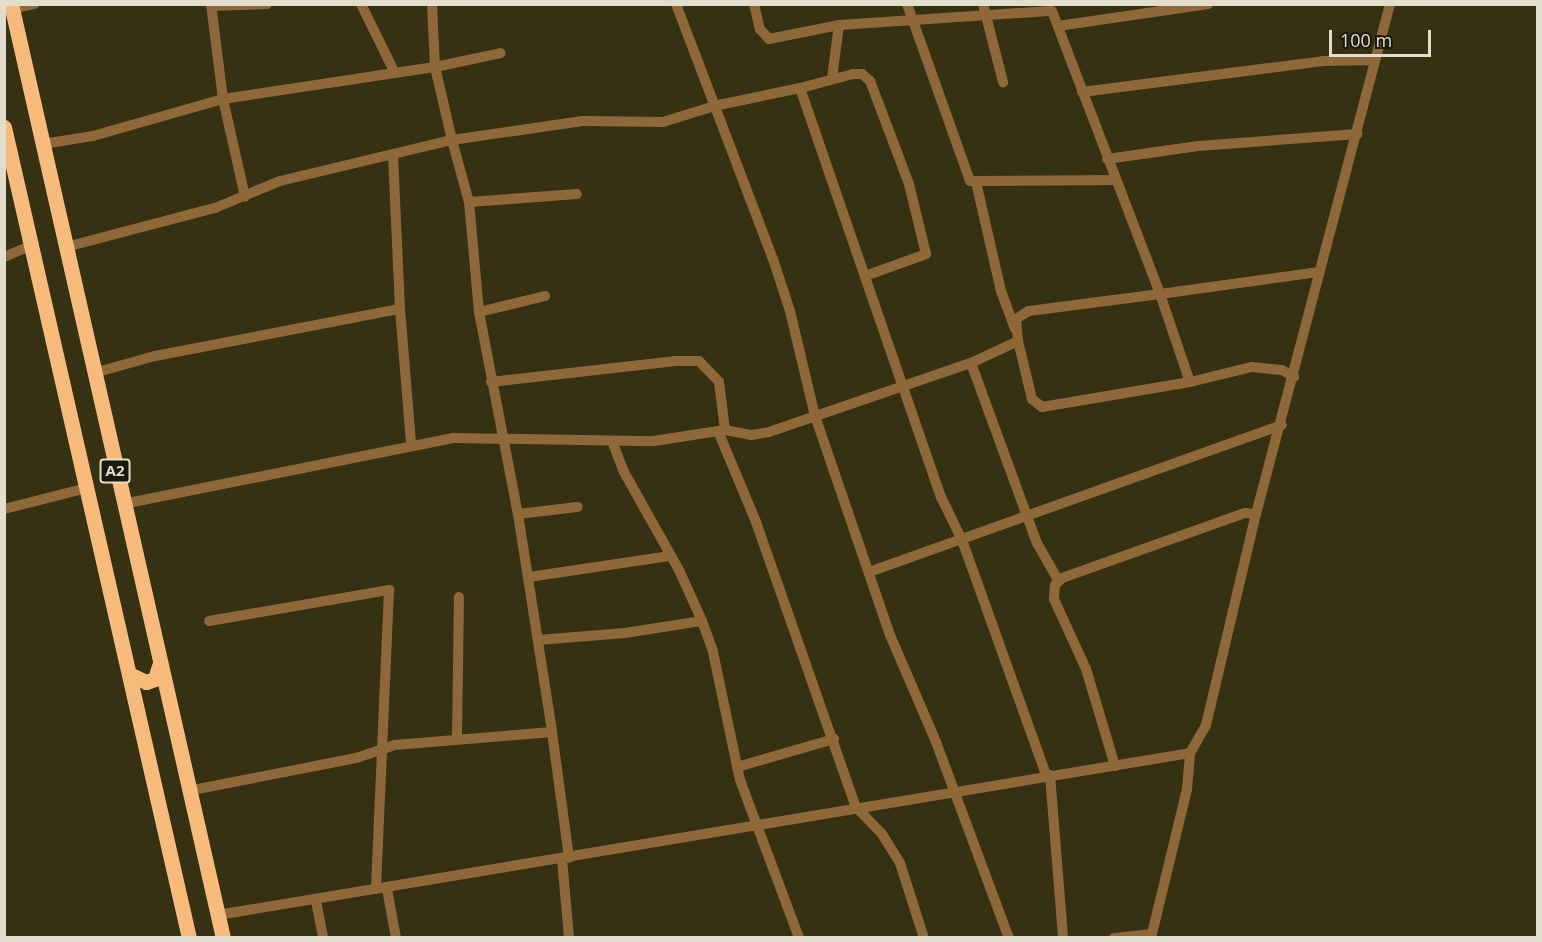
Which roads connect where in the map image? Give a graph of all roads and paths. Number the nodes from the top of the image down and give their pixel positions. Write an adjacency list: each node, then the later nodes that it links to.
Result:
1 (34, 4): 12 (street)
2 (267, 4): 11 (street)
3 (361, 4): 21 (street)
4 (432, 4): 20 (street)
5 (676, 4): 27 (street)
6 (754, 4): 16 (street)
7 (907, 4): 15 (street)
8 (983, 4): 14 (street)
9 (1208, 4): 17 (street)
10 (1390, 4): 19 (street)
11 (211, 5): 26 (street)
12 (11, 7): 31 (highway, A2)
13 (1051, 8): 14 (street); 17 (street)
14 (987, 17): 15 (street); 23 (street)
15 (912, 19): 16 (street); 35 (street)
16 (839, 25): 22 (street)
17 (1058, 26): 25 (street)
18 (501, 53): 20 (street)
19 (1374, 60): 25 (street); 29 (street)
20 (435, 67): 21 (street); 30 (street)
21 (395, 73): 26 (street)
22 (832, 78): 24 (street); 43 (street)
23 (1003, 82)
24 (800, 88): 27 (street); 43 (street)
25 (1082, 92): 33 (street)
26 (224, 99): 31 (street); 37 (street)
27 (714, 106): 30 (street); 56 (street)
28 (4, 127): 39 (highway, A2)
29 (1358, 134): 33 (street); 42 (street)
30 (452, 140): 32 (street); 38 (street)
31 (43, 144): 40 (highway, A2)
32 (393, 155): 37 (street); 46 (street)
33 (1107, 159): 34 (street)
34 (1116, 180): 35 (street); 44 (street)
35 (976, 182): 48 (street)
36 (577, 194): 38 (street)
37 (245, 197): 40 (street)
38 (469, 202): 47 (street)
39 (32, 245): 41 (street); 62 (highway, A2)
40 (66, 247): 51 (highway, A2)
41 (4, 257)
42 (1319, 272): 44 (street); 52 (street)
43 (865, 276): 55 (street)
44 (1160, 294): 48 (street); 54 (street)
45 (544, 296): 47 (street)
46 (400, 309): 51 (street); 61 (street)
47 (479, 312): 53 (street)
48 (1016, 329): 49 (street)
49 (1018, 341): 50 (street); 54 (street)
50 (971, 363): 55 (street); 68 (street)
51 (94, 373): 63 (highway, A2)
52 (1294, 377): 54 (street); 57 (street)
53 (491, 382): 58 (street); 59 (street)
54 (1190, 382)
55 (903, 387): 56 (street); 69 (street)
56 (815, 416): 58 (street); 71 (street)
57 (1282, 425): 67 (street); 68 (street)
58 (722, 430): 60 (street); 82 (street)
59 (502, 437): 60 (street); 61 (street); 66 (street)
60 (612, 441): 70 (street)
61 (411, 444): 63 (street)
62 (87, 488): 65 (street); 79 (highway, A2)
63 (123, 504): 78 (highway, A2)
64 (578, 507): 66 (street)
65 (4, 509)
66 (518, 514): 72 (street)
67 (1256, 514): 73 (street); 84 (street)
68 (1028, 516): 69 (street); 73 (street)
69 (962, 540): 71 (street); 87 (street)
70 (670, 556): 72 (street); 76 (street)
71 (869, 572): 89 (street)
72 (529, 577): 77 (street)
73 (1058, 580): 85 (street)
74 (459, 597): 81 (street)
75 (209, 621): 83 (street)
76 (702, 621): 77 (street); 86 (street)
77 (538, 640): 80 (street)
78 (159, 666): 79 (highway); 88 (highway, A2)
79 (129, 674): 97 (highway, A2)
80 (552, 732): 81 (street); 92 (street)
81 (457, 738): 83 (street)
82 (834, 739): 86 (street); 90 (street)
83 (382, 750): 88 (street); 93 (street)
84 (1190, 753): 85 (street); 96 (street)
85 (1115, 766): 87 (street)
86 (737, 767): 91 (street)
87 (1048, 775): 89 (street); 105 (street)
88 (188, 791): 95 (highway, A2)
89 (956, 794): 90 (street); 104 (street)
90 (856, 807): 91 (street); 103 (street)
91 (758, 824): 92 (street); 102 (street)
92 (566, 859): 93 (street); 101 (street)
93 (381, 889): 94 (street); 100 (street)
94 (316, 901): 95 (street); 99 (street)
95 (218, 915): 98 (highway, A2)
96 (1151, 936): 106 (street)
97 (189, 938)
98 (223, 938)
99 (323, 938)
100 (396, 938)
101 (569, 938)
102 (799, 938)
103 (924, 938)
104 (1009, 938)
105 (1063, 938)
106 (1114, 938)

